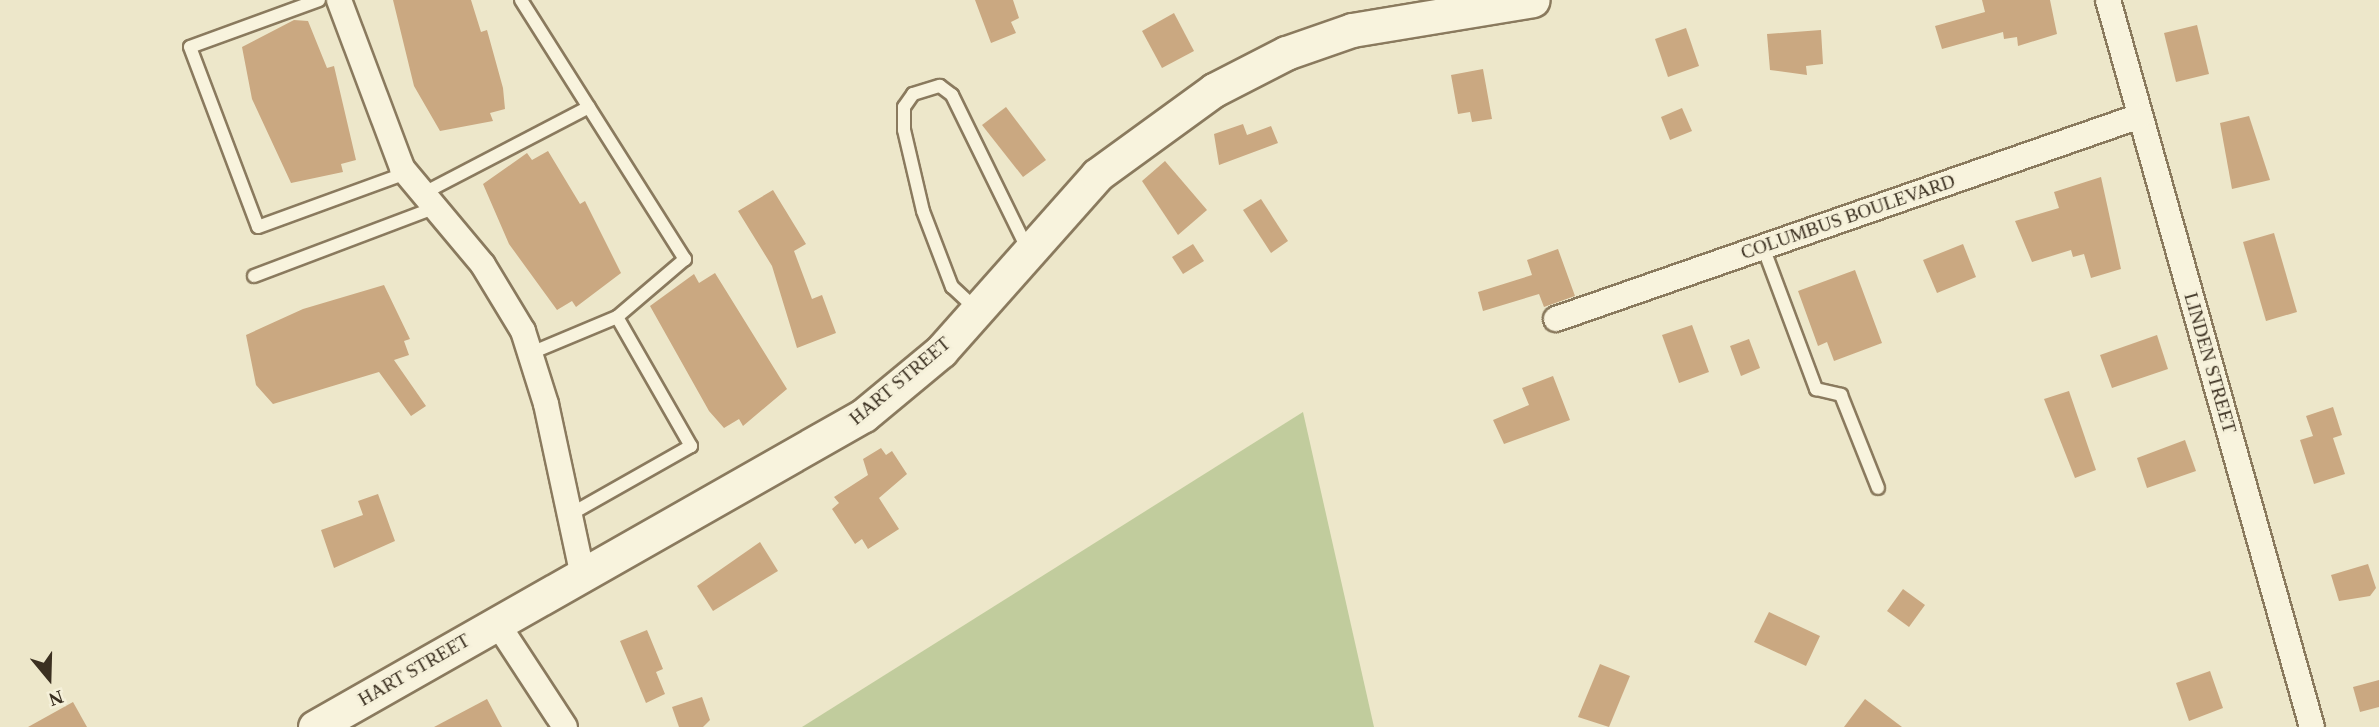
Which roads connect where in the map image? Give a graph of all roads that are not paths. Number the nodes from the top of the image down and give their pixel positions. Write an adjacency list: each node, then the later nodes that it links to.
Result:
1 (319, 0): 8 (lane)
2 (338, 0): 8 (street)
3 (521, 0): 6 (lane)
4 (1533, 0): 11 (main road, HART STREET)
5 (2108, 0): 7 (street, LINDEN STREET)
6 (589, 107): 9 (lane); 14 (lane)
7 (2140, 116): 10 (street, COLUMBUS BOULEVARD); 23 (street, LINDEN STREET)
8 (406, 173): 9 (street)
9 (428, 201): 12 (lane); 16 (street)
10 (1763, 247): 15 (street, COLUMBUS BOULEVARD); 17 (lane)
11 (1028, 250): 13 (main road, HART STREET); 13 (lane)
12 (254, 276)
13 (976, 309): 19 (main road, HART STREET)
14 (617, 317): 16 (lane); 18 (lane)
15 (1556, 319)
16 (531, 353): 18 (street)
17 (1878, 488)
18 (569, 515): 19 (street)
19 (583, 576): 20 (main road, HART STREET)
20 (497, 623): 21 (main road, HART STREET); 22 (street)
21 (315, 727)
22 (565, 727)
23 (2312, 727)

